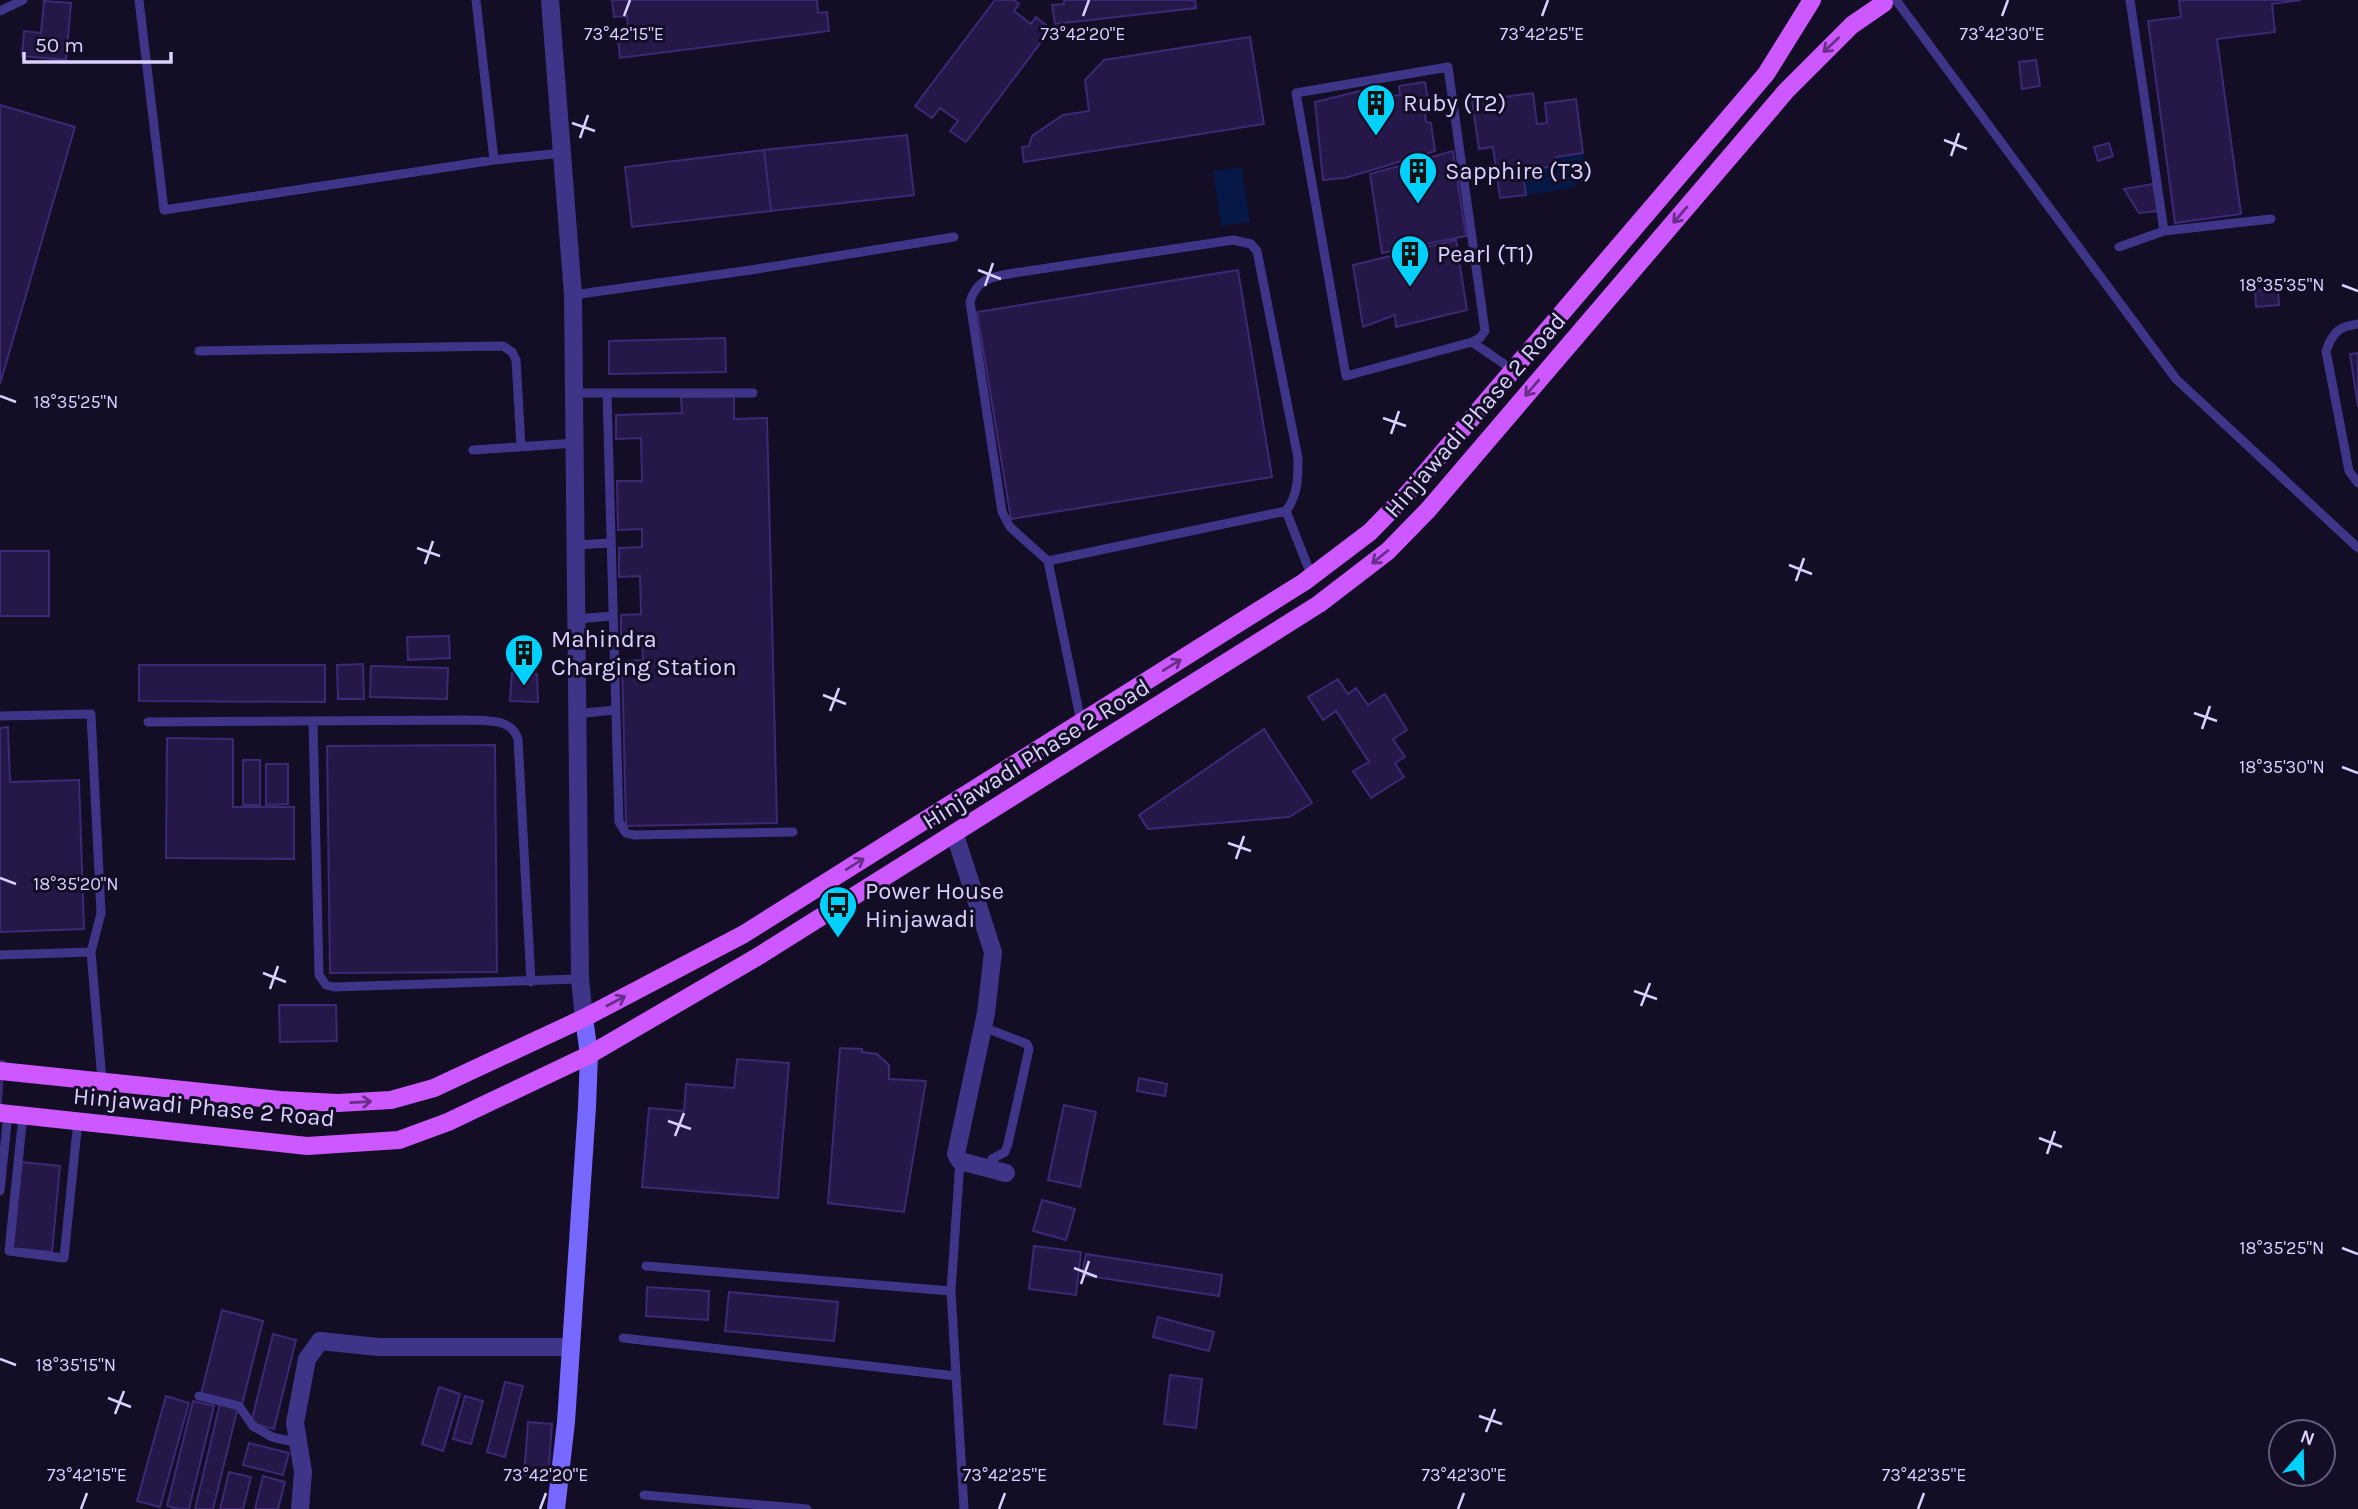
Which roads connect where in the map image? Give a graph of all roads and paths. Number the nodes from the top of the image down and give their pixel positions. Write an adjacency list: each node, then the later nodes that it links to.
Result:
1 (23, 0): 9 (lane)
2 (139, 0): 11 (lane)
3 (476, 0): 11 (lane)
4 (550, 0): 10 (street)
5 (1812, 0): 20 (main road, Hinjawadi Phase 2 Road)
6 (1863, 0): 8 (main road)
7 (2130, 0): 13 (lane)
8 (1892, 1): 31 (lane); 34 (main road, Hinjawadi Phase 2 Road, one-way to 34)
9 (0, 11)
10 (563, 153): 11 (lane); 16 (street)
11 (494, 160)
12 (2271, 219): 13 (lane)
13 (2164, 231): 15 (lane)
14 (954, 237): 16 (lane)
15 (2119, 247)
16 (573, 295): 21 (street)
17 (2358, 324): 27 (lane)
18 (1472, 342): 18 (lane); 20 (lane)
19 (199, 351): 25 (lane)
20 (1513, 370): 33 (main road, Hinjawadi Phase 2 Road)
21 (575, 393): 22 (lane); 24 (street)
22 (607, 393): 23 (lane); 29 (lane)
23 (753, 393)
24 (576, 443): 25 (lane); 30 (street)
25 (521, 446): 26 (lane)
26 (473, 450)
27 (2358, 483)
28 (1286, 511): 32 (lane); 32 (lane); 33 (lane)
29 (611, 543): 30 (lane); 35 (lane)
30 (574, 545): 36 (street)
31 (2358, 548)
32 (1048, 561): 42 (lane)
33 (1318, 572): 34 (main road); 42 (main road, Hinjawadi Phase 2 Road, one-way to 33)
34 (1339, 589): 44 (main road, Hinjawadi Phase 2 Road)
35 (612, 616): 36 (lane); 37 (lane)
36 (575, 619): 38 (street)
37 (614, 710): 38 (lane); 43 (lane)
38 (576, 714): 47 (street)
39 (0, 716): 45 (lane)
40 (313, 721): 41 (lane); 48 (lane); 48 (lane)
41 (148, 722)
42 (1081, 722): 49 (main road, Hinjawadi Phase 2 Road, one-way to 42)
43 (793, 832)
44 (956, 835): 50 (street); 51 (main road, Hinjawadi Phase 2 Road)
45 (91, 952): 46 (lane); 53 (lane)
46 (0, 955)
47 (580, 979): 48 (lane); 49 (street)
48 (531, 982)
49 (584, 1018): 51 (street); 53 (main road, Hinjawadi Phase 2 Road, one-way to 49)
50 (983, 1027): 57 (street); 58 (lane)
51 (589, 1055): 55 (main road, Hinjawadi Phase 2 Road); 63 (street)
52 (0, 1071): 53 (main road, Hinjawadi Phase 2 Road)
53 (102, 1080)
54 (10, 1114): 55 (main road, Hinjawadi Phase 2 Road); 55 (lane); 56 (lane)
55 (78, 1121)
56 (2, 1146): 59 (lane)
57 (960, 1161): 58 (street); 61 (lane)
58 (997, 1171)
59 (0, 1191)
60 (646, 1266): 61 (lane)
61 (951, 1291): 64 (lane)
62 (623, 1338): 64 (lane)
63 (568, 1347): 66 (street); 69 (street)
64 (956, 1376): 71 (lane)
65 (199, 1396): 66 (lane)
66 (298, 1443): 68 (street)
67 (644, 1496): 70 (lane)
68 (300, 1509)
69 (556, 1509)
70 (807, 1509)
71 (964, 1509)

